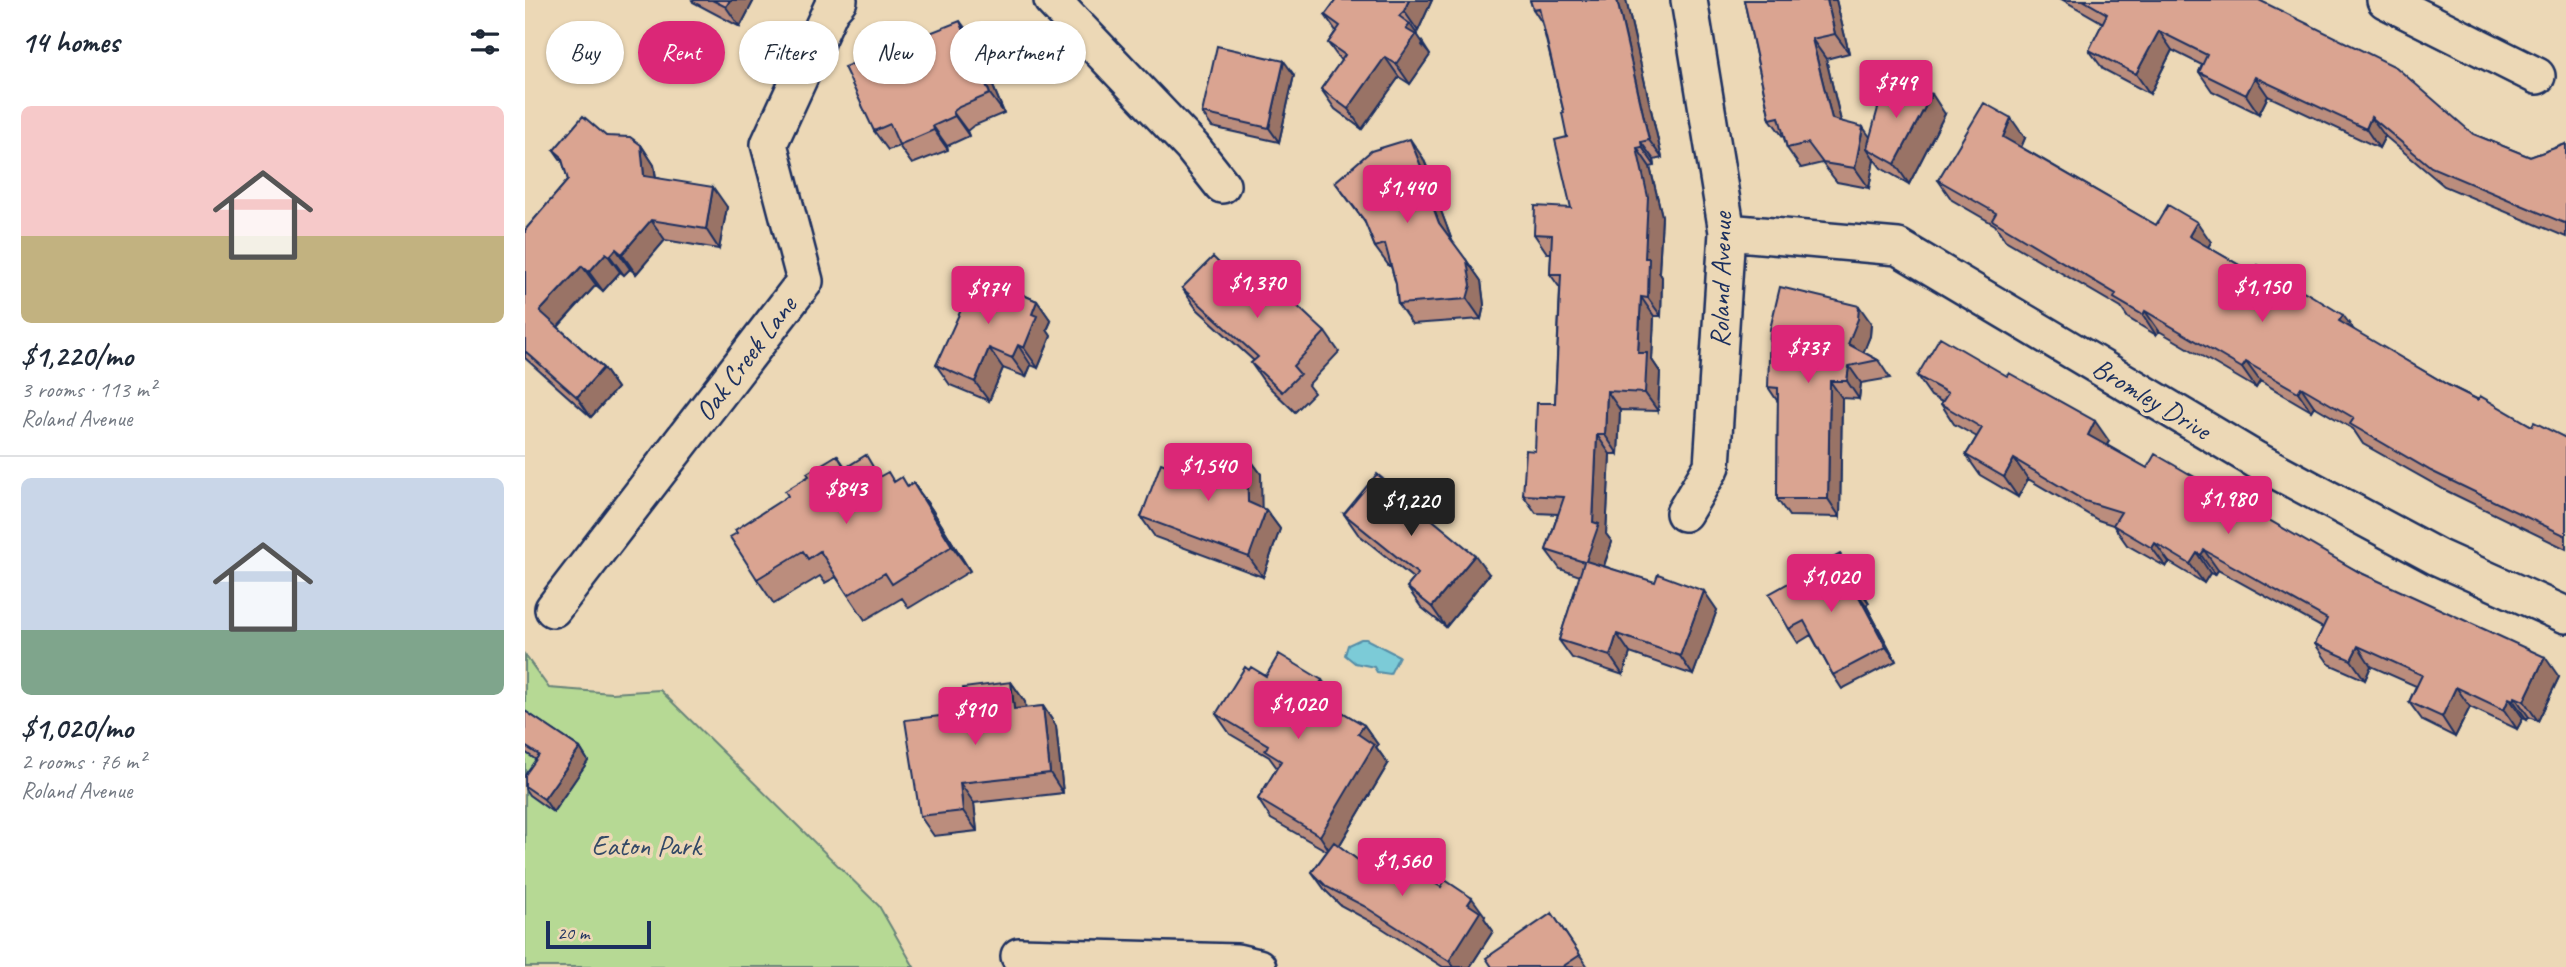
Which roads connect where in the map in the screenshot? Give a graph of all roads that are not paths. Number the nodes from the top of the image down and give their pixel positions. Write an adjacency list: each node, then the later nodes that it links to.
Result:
1 (839, 0): 9 (street, Oak Creek Lane)
2 (1052, 0): 6 (street)
3 (1689, 0): 7 (street, Roland Avenue)
4 (2385, 0): 5 (street)
5 (2537, 76)
6 (1222, 185)
7 (1727, 232): 8 (street, Roland Avenue); 10 (street, Bromley Drive)
8 (1684, 513)
9 (553, 608)
10 (2566, 615)
11 (1019, 956): 12 (street)
12 (1258, 967)

